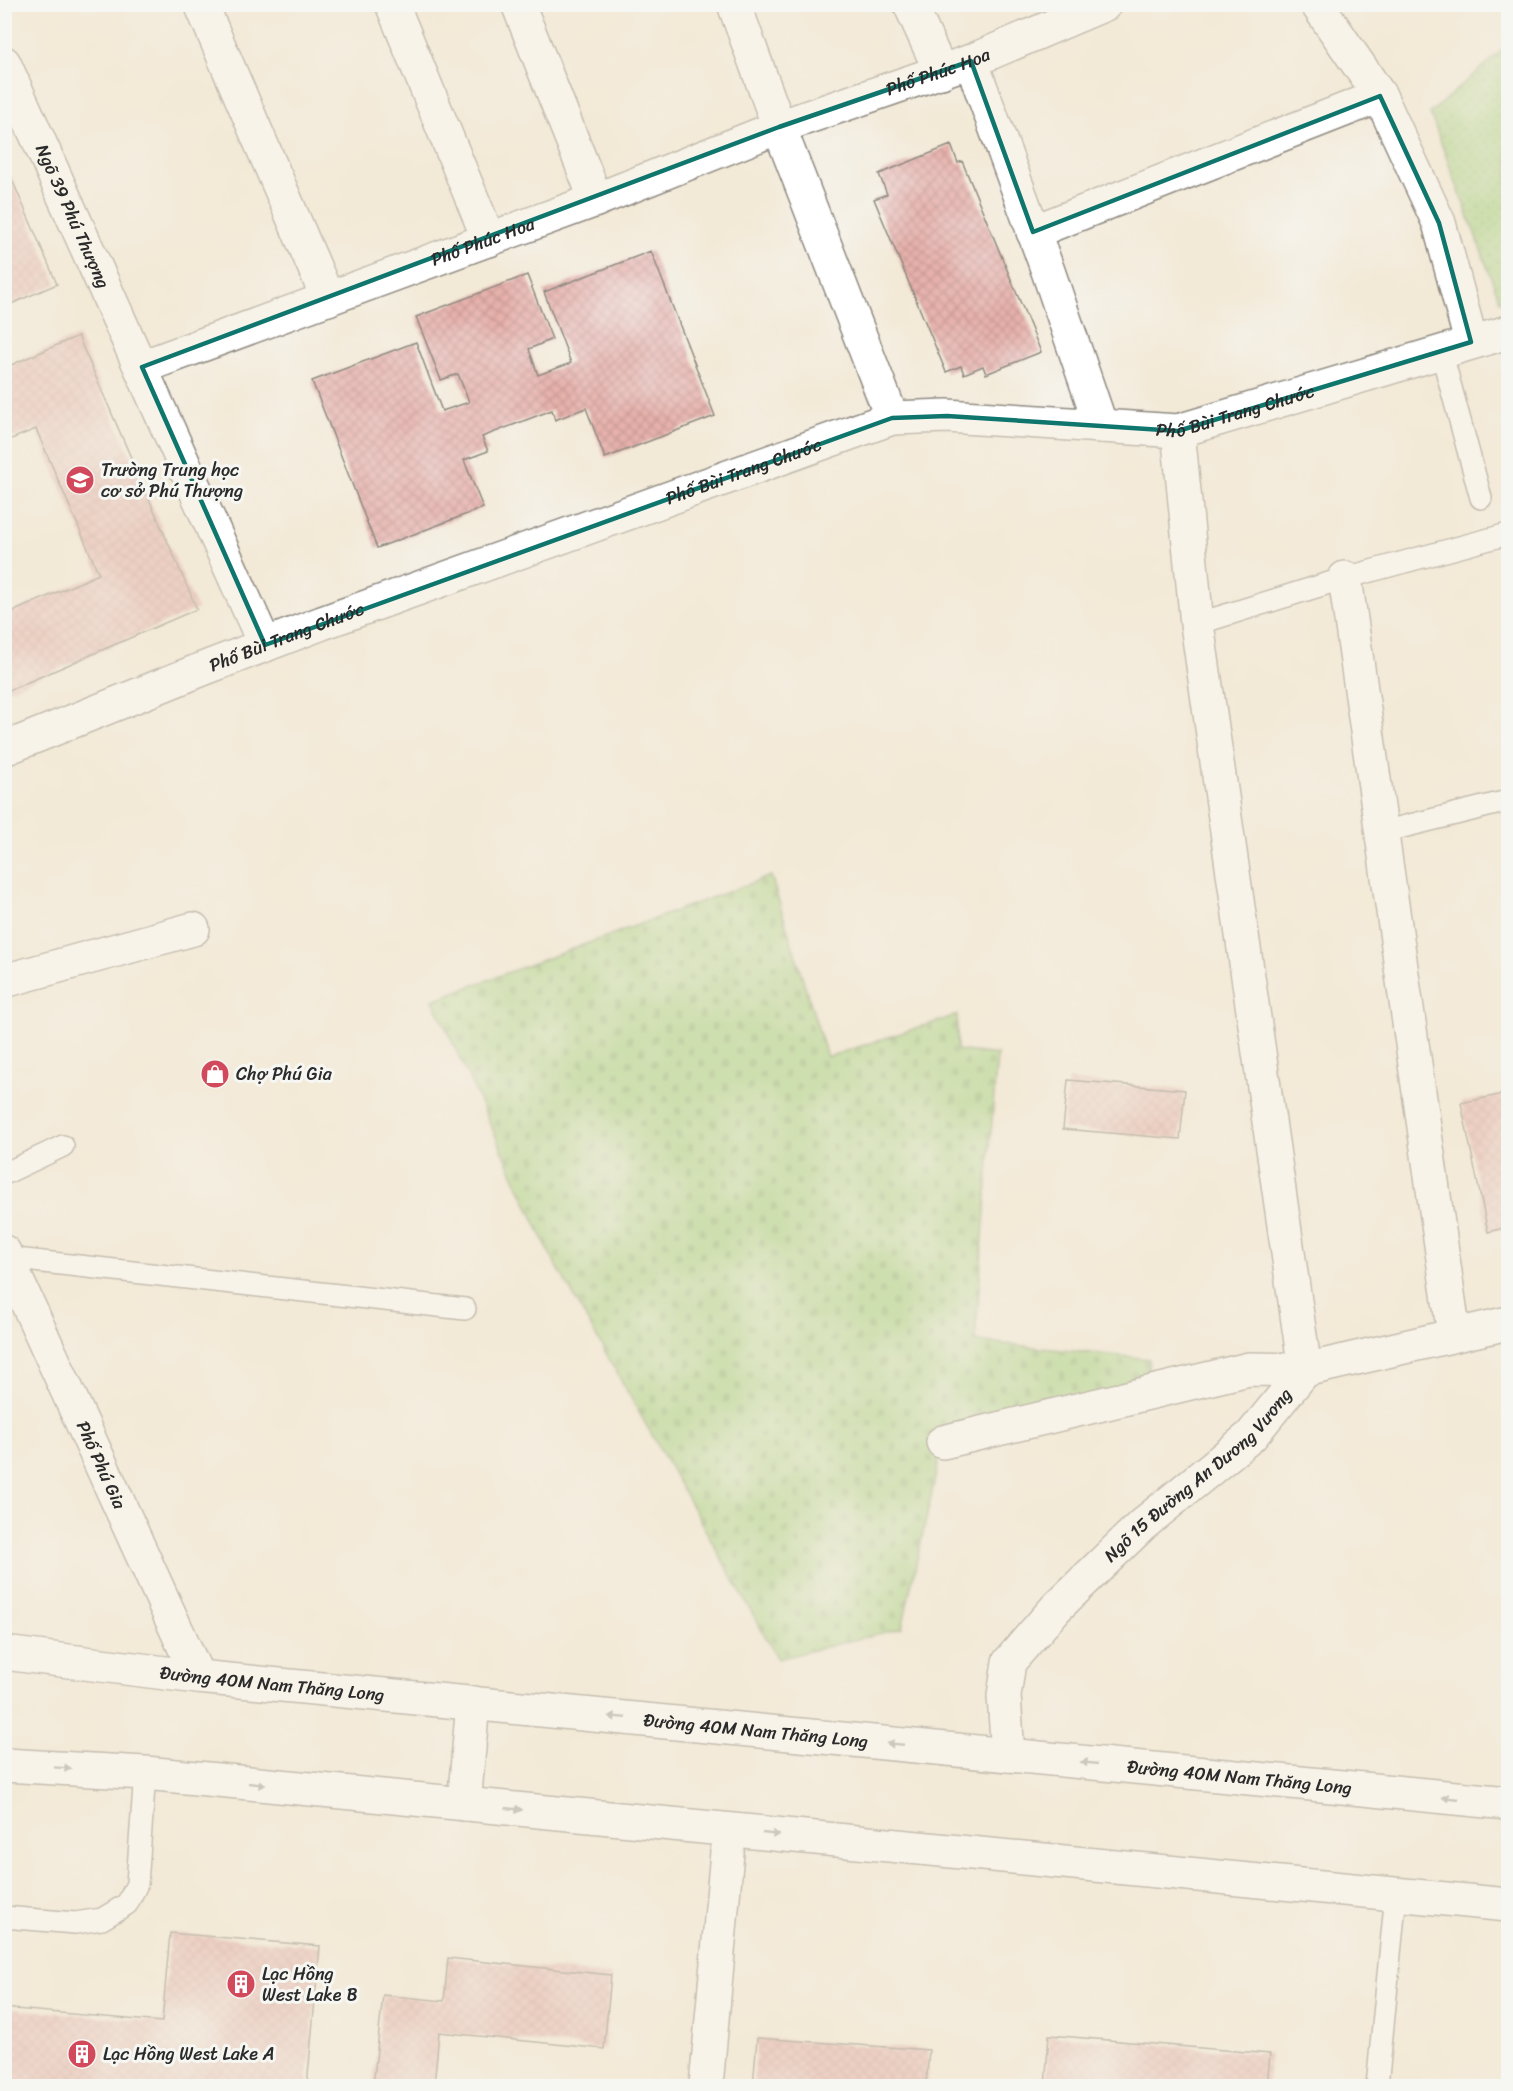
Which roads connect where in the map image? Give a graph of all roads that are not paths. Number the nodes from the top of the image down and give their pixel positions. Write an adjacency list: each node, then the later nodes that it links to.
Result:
1 (201, 4): 16 (street)
2 (392, 4): 15 (street)
3 (518, 4): 13 (street)
4 (734, 4): 12 (street)
5 (910, 4): 10 (street)
6 (1105, 4): 8 (street, Phố Phúc Hoa)
7 (1317, 4): 11 (street)
8 (971, 61): 10 (street, Phố Phúc Hoa); 14 (street)
9 (4, 63): 19 (street, Ngõ 39 Phú Thượng)
10 (941, 72): 12 (street, Phố Phúc Hoa)
11 (1380, 96): 14 (street); 18 (street)
12 (779, 127): 13 (street, Phố Phúc Hoa); 20 (street)
13 (596, 200): 15 (street, Phố Phúc Hoa)
14 (1033, 232): 21 (street)
15 (489, 240): 16 (street, Phố Phúc Hoa)
16 (328, 299): 19 (street, Phố Phúc Hoa)
17 (1509, 332): 18 (street, Phố Bùi Trang Chước)
18 (1456, 347): 22 (street, Phố Bùi Trang Chước); 23 (lane)
19 (142, 367): 27 (street)
20 (892, 418): 21 (street, Phố Bùi Trang Chước); 27 (street, Phố Bùi Trang Chước)
21 (1101, 426): 22 (street, Phố Bùi Trang Chước)
22 (1178, 431): 26 (street)
23 (1481, 498)
24 (1509, 534): 25 (lane)
25 (1345, 578): 26 (lane); 30 (street)
26 (1197, 624): 39 (street)
27 (265, 645): 28 (street, Phố Bùi Trang Chước)
28 (4, 749)
29 (1509, 801): 30 (lane)
30 (1382, 831): 38 (street)
31 (193, 929): 32 (street)
32 (4, 981)
33 (63, 1146): 34 (lane)
34 (4, 1174)
35 (6, 1255): 36 (lane); 42 (street, Phố Phú Gia)
36 (465, 1309)
37 (1509, 1323): 38 (street, Ngõ 15 Đường An Dương Vương)
38 (1454, 1335): 39 (street, Ngõ 15 Đường An Dương Vương)
39 (1305, 1370): 40 (street); 44 (street, Ngõ 15 Đường An Dương Vương)
40 (943, 1442)
41 (4, 1653): 42 (street, Đường 40M Nam Thăng Long)
42 (198, 1677): 43 (street, Đường 40M Nam Thăng Long)
43 (473, 1703): 44 (street, Đường 40M Nam Thăng Long, one-way to 43); 48 (street)
44 (1008, 1755): 47 (street, Đường 40M Nam Thăng Long, one-way to 44)
45 (4, 1765): 46 (street, one-way to 46)
46 (145, 1773): 48 (street, one-way to 48); 52 (lane)
47 (1509, 1803)
48 (464, 1804): 49 (street, one-way to 49)
49 (729, 1830): 50 (street, one-way to 50); 53 (street)
50 (1396, 1894): 51 (street); 54 (lane)
51 (1509, 1905)
52 (4, 1917)
53 (706, 2086)
54 (1377, 2086)

